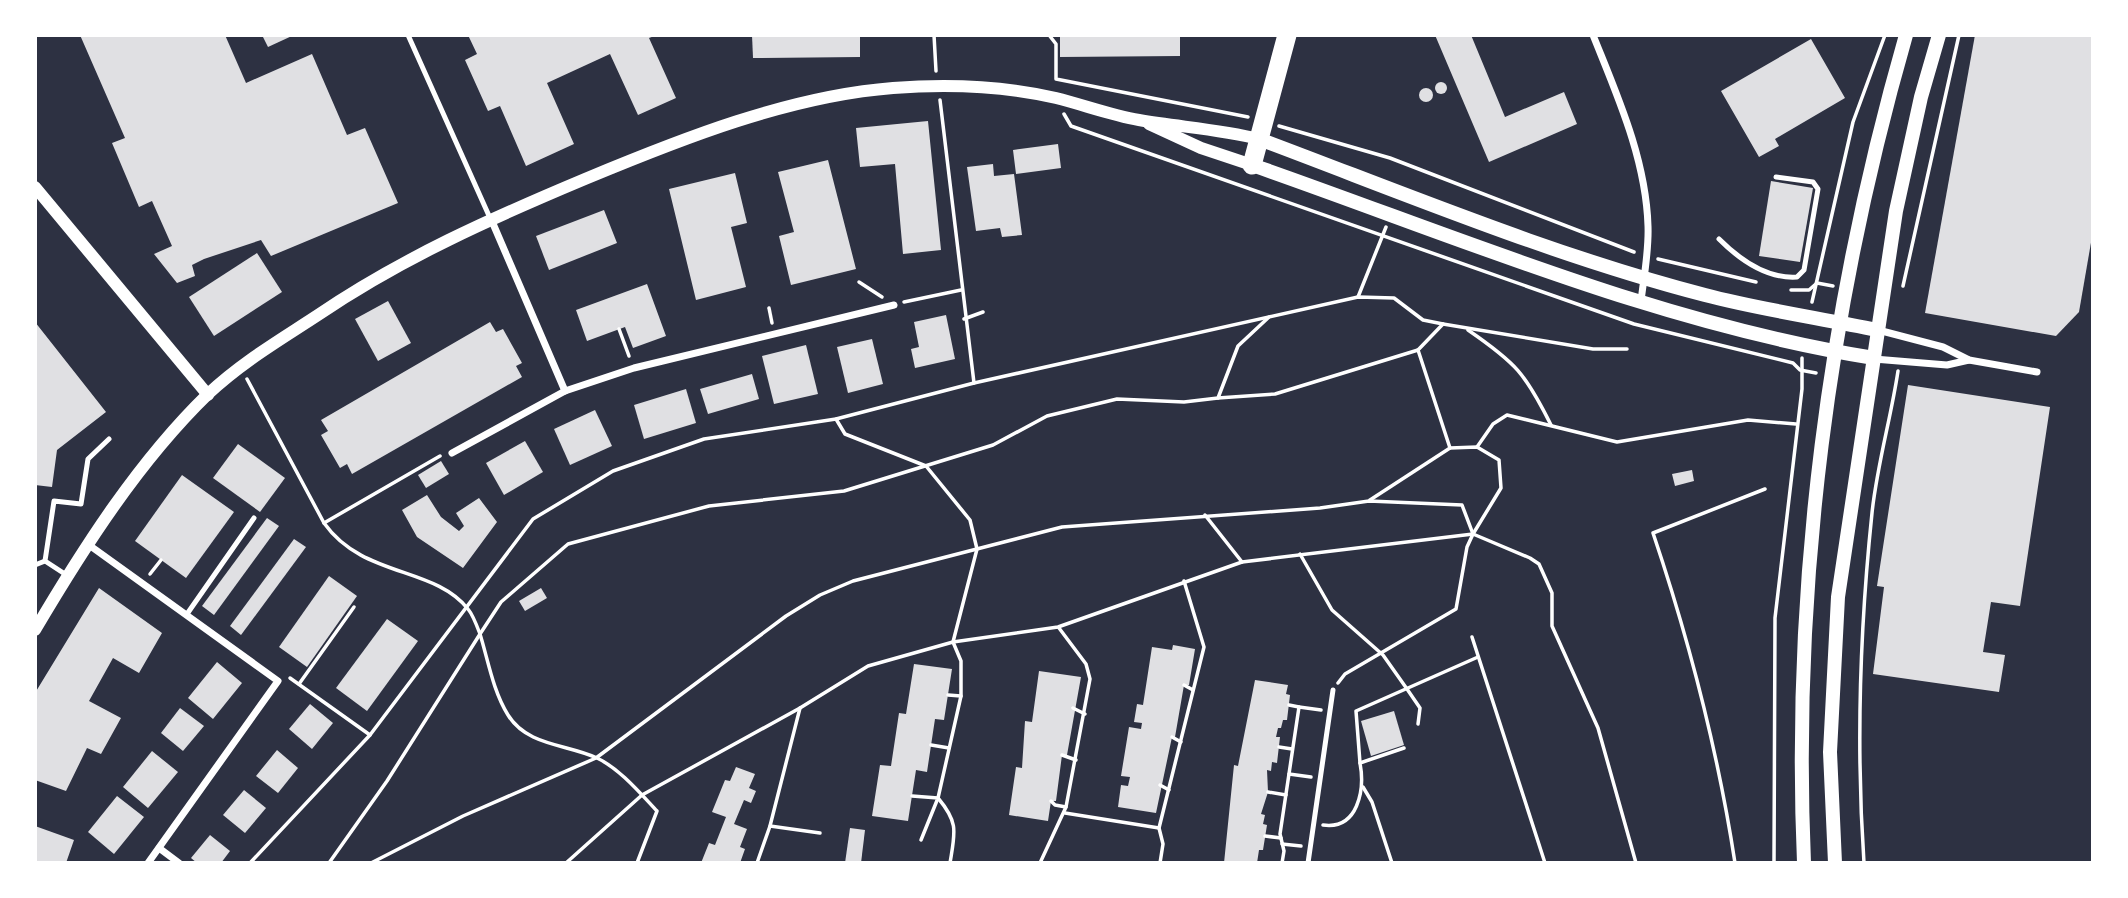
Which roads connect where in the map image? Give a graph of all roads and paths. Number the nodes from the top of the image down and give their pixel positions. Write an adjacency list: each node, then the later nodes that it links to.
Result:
1 (408, 35): 17 (lane)
2 (933, 35): 9 (path)
3 (1049, 35): 13 (path)
4 (1287, 35): 13 (highway)
5 (1593, 35): 19 (street)
6 (1906, 35): 23 (main road)
7 (1939, 35): 26 (main road)
8 (1959, 35): 26 (path)
9 (935, 61)
10 (939, 87): 11 (street); 17 (street); 25 (path)
11 (1139, 120): 13 (street); 14 (street)
12 (1071, 126): 27 (path)
13 (1262, 130): 14 (highway); 19 (path); 20 (main road)
14 (1252, 165): 28 (main road)
15 (1776, 177): 18 (lane)
16 (35, 187): 49 (street)
17 (490, 218): 44 (street); 48 (street)
18 (1719, 239)
19 (1646, 257): 20 (street); 22 (path)
20 (1644, 276): 28 (street); 33 (main road)
21 (859, 282): 29 (path)
22 (1759, 282)
23 (1848, 288): 24 (path); 33 (main road)
24 (1786, 289)
25 (961, 290): 29 (path); 32 (path)
26 (1882, 295): 37 (main road)
27 (1358, 296): 31 (path); 34 (path)
28 (1641, 301): 40 (main road)
29 (894, 305): 45 (street)
30 (983, 312): 32 (path)
31 (1270, 315): 47 (path); 50 (path)
32 (964, 318): 47 (path)
33 (1841, 323): 37 (main road); 40 (main road)
34 (1443, 324): 36 (path); 39 (path)
35 (619, 329): 45 (path)
36 (1466, 329): 38 (path); 53 (path)
37 (1877, 330): 41 (main road); 42 (street)
38 (1627, 349)
39 (1418, 350): 50 (path); 56 (path)
40 (1837, 352): 41 (main road); 152 (main road)
41 (1874, 358): 43 (street); 153 (main road)
42 (1969, 360): 43 (street); 46 (street)
43 (1899, 362): 154 (path)
44 (238, 368): 49 (street); 63 (path)
45 (634, 368): 48 (street)
46 (2037, 372)
47 (974, 383): 51 (path)
48 (565, 391): 57 (street)
49 (208, 395): 65 (street)
50 (1217, 398): 58 (path)
51 (836, 419): 58 (path); 76 (path)
52 (1797, 424): 53 (path)
53 (1551, 425): 55 (path)
54 (109, 439): 69 (lane)
55 (1477, 447): 56 (path); 64 (path)
56 (1450, 448): 60 (path)
57 (453, 453): 63 (path)
58 (926, 466): 66 (path); 80 (path)
59 (1765, 489): 151 (path)
60 (1369, 501): 61 (path); 64 (path)
61 (1205, 515): 66 (path); 70 (path)
62 (254, 519): 77 (lane)
63 (324, 523): 76 (path)
64 (1472, 534): 67 (path); 83 (path); 150 (path)
65 (89, 545): 73 (street); 77 (street)
66 (977, 548): 82 (path); 109 (path)
67 (1300, 554): 70 (path); 83 (path)
68 (161, 560): 72 (path)
69 (46, 561): 71 (lane); 73 (lane)
70 (1242, 562): 74 (path)
71 (35, 565)
72 (150, 574)
73 (68, 576): 79 (street)
74 (1184, 581): 78 (path); 89 (path)
75 (354, 607): 86 (path)
76 (468, 609): 80 (path); 100 (path)
77 (187, 614): 85 (street)
78 (1058, 627): 82 (path); 98 (path)
79 (35, 630)
80 (481, 634): 109 (path); 138 (path)
81 (1472, 637): 84 (path)
82 (954, 642): 92 (path); 95 (path)
83 (1383, 655): 88 (path); 90 (path)
84 (1478, 657): 88 (path); 149 (path)
85 (278, 681): 86 (path); 133 (street)
86 (299, 684): 100 (path)
87 (1184, 685): 89 (path)
88 (1407, 688): 99 (path); 111 (path)
89 (1194, 690): 102 (path)
90 (1333, 690): 97 (lane)
91 (948, 695): 92 (path)
92 (961, 696): 105 (path)
93 (1289, 705): 94 (path)
94 (1299, 707): 97 (path); 107 (path)
95 (800, 708): 118 (path); 126 (path)
96 (1073, 708): 98 (path)
97 (1330, 711): 113 (lane)
98 (1085, 713): 110 (path)
99 (1418, 724)
100 (370, 734): 137 (path)
101 (1172, 737): 102 (path)
102 (1181, 742): 116 (path)
103 (931, 745): 105 (path)
104 (1279, 747): 107 (path)
105 (949, 748): 121 (path)
106 (1404, 748): 111 (path)
107 (1292, 749): 112 (path)
108 (1062, 755): 110 (path)
109 (596, 758): 118 (path); 139 (path)
110 (1076, 760): 123 (path)
111 (1360, 763): 115 (path)
112 (1289, 774): 113 (path); 119 (path)
113 (1320, 779): 125 (lane)
114 (1160, 785): 116 (path)
115 (1362, 785): 125 (path); 148 (path)
116 (1169, 790): 127 (path)
117 (1268, 792): 119 (path)
118 (642, 795): 140 (path); 141 (path)
119 (1286, 795): 130 (path)
120 (912, 796): 121 (path)
121 (938, 798): 131 (path); 143 (path)
122 (1051, 801): 123 (path)
123 (1066, 807): 124 (path)
124 (1064, 813): 127 (path); 144 (path)
125 (1314, 824): 134 (lane)
126 (771, 826): 128 (path); 142 (path)
127 (1159, 828): 145 (path)
128 (820, 833)
129 (1265, 836): 130 (path)
130 (1281, 838): 132 (path)
131 (920, 840)
132 (1282, 844): 134 (path); 146 (path)
133 (159, 848): 135 (street); 136 (street)
134 (1310, 848): 147 (lane)
135 (148, 863)
136 (179, 863)
137 (250, 863)
138 (329, 863)
139 (371, 863)
140 (566, 863)
141 (637, 863)
142 (757, 863)
143 (950, 863)
144 (1040, 863)
145 (1160, 863)
146 (1282, 863)
147 (1308, 863)
148 (1392, 863)
149 (1545, 863)
150 (1636, 863)
151 (1735, 863)
152 (1804, 863)
153 (1835, 863)
154 (1864, 863)

